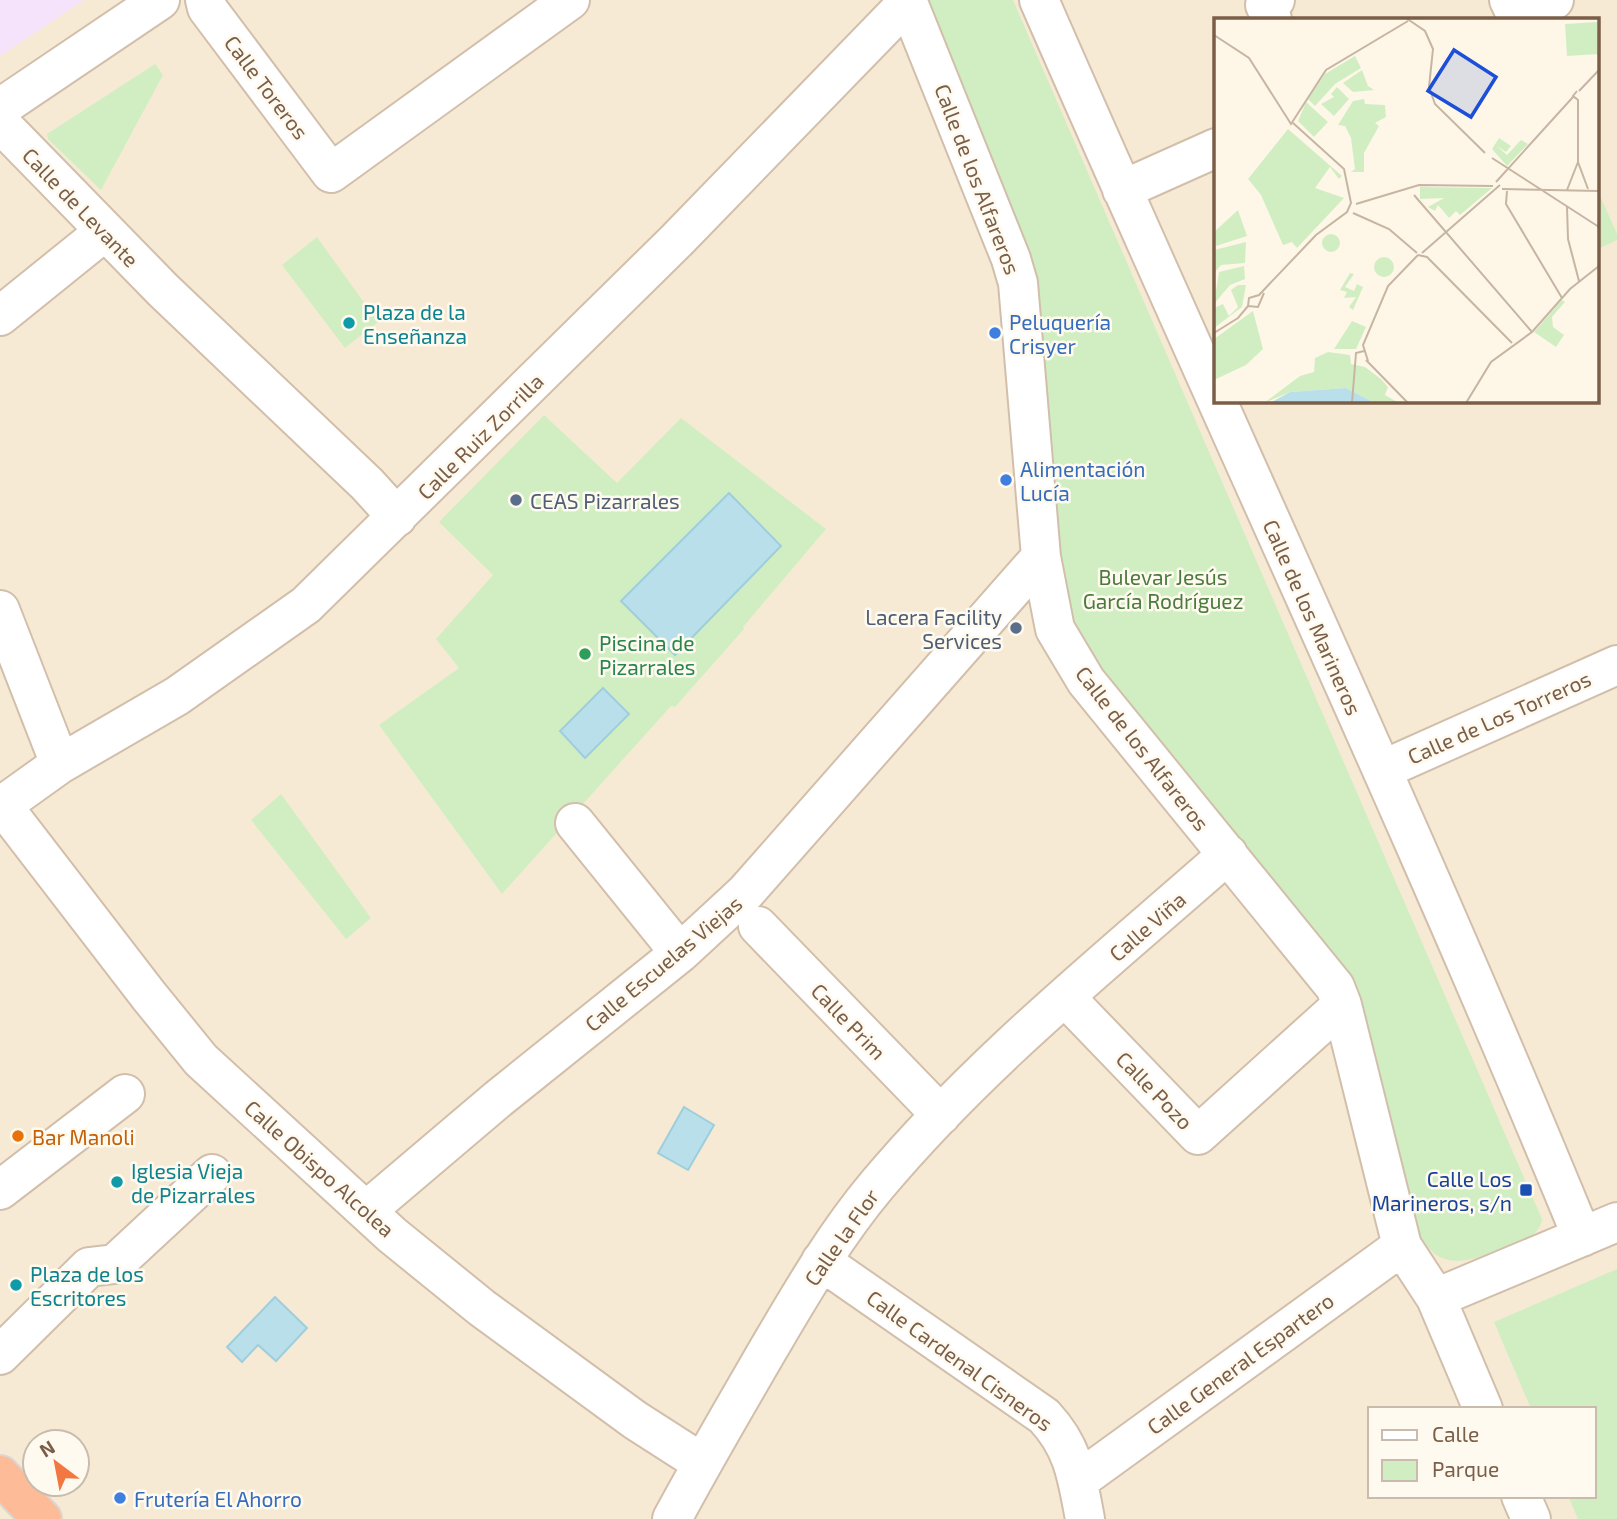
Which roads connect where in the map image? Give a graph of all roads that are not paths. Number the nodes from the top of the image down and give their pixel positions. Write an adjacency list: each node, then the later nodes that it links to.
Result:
1 (160, 0): 10 (street)
2 (205, 0): 3 (street, Calle Toreros)
3 (570, 0)
4 (1039, 0): 13 (street, Calle de los Marineros)
5 (1275, 0): 9 (street)
6 (1509, 0): 7 (street)
7 (1554, 0)
8 (908, 1): 18 (street, Calle Ruiz Zorrilla); 19 (street, Calle de los Alfareros)
9 (1272, 18)
10 (0, 108)
11 (0, 123): 14 (street, Calle de Levante)
12 (1214, 149): 13 (street)
13 (1122, 190): 16 (street, Calle de los Marineros)
14 (104, 232): 15 (street); 18 (street, Calle de Levante)
15 (0, 316)
16 (1214, 395)
17 (1217, 402): 23 (street, Calle de los Marineros)
18 (397, 517): 22 (street, Calle Ruiz Zorrilla)
19 (1041, 557): 26 (street, Calle de los Alfareros); 28 (street, Calle Escuelas Viejas)
20 (0, 610): 22 (street)
21 (1617, 665): 23 (street, Calle de Los Torreros)
22 (60, 764): 24 (street, Calle Ruiz Zorrilla)
23 (1382, 770): 37 (street, Calle de los Marineros)
24 (1, 806): 35 (street, Calle Obispo Alcolea)
25 (575, 823): 28 (street)
26 (1228, 854): 29 (street, Calle Viña); 30 (street, Calle de los Alfareros)
27 (758, 926): 32 (street, Calle Prim)
28 (680, 953): 35 (street, Calle Escuelas Viejas)
29 (1065, 997): 30 (street, Calle Pozo); 32 (street, Calle la Flor)
30 (1342, 1005): 38 (street, Calle de los Alfareros)
31 (125, 1094): 34 (street)
32 (941, 1115): 39 (street, Calle la Flor)
33 (212, 1174): 41 (street)
34 (0, 1190)
35 (366, 1211): 43 (street, Calle Obispo Alcolea)
36 (1617, 1222): 37 (street)
37 (1582, 1237): 40 (street)
38 (1402, 1246): 40 (street, Calle de los Alfareros); 45 (street, Calle General Espartero)
39 (821, 1261): 43 (street, Calle la Flor); 45 (street, Calle Cardenal Cisneros)
40 (1436, 1297): 42 (street, Calle de los Alfareros)
41 (0, 1355)
42 (1482, 1407)
43 (702, 1463): 48 (street, Calle la Flor)
44 (0, 1475): 47 (highway)
45 (1078, 1481): 49 (street, Calle Cardenal Cisneros)
46 (1522, 1498): 50 (street)
47 (43, 1519)
48 (672, 1519)
49 (1085, 1519)
50 (1531, 1519)

